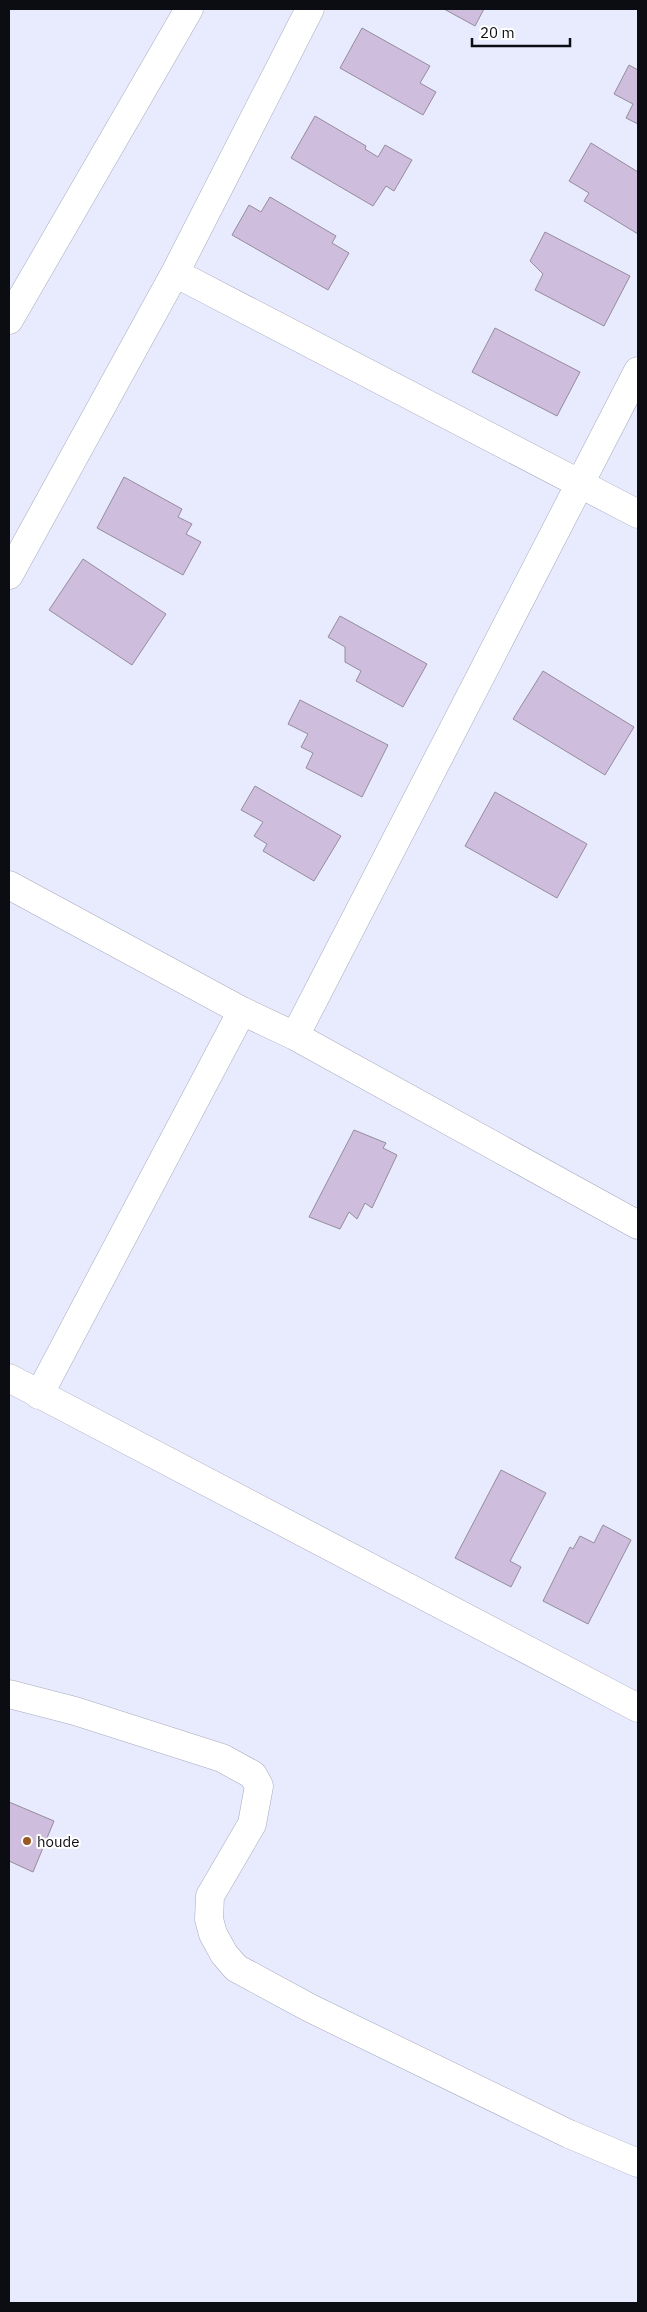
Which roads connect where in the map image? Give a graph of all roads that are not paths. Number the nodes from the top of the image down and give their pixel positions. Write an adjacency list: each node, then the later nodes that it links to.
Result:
1 (190, 9): 4 (street)
2 (310, 9): 3 (street)
3 (175, 273): 6 (street); 8 (street)
4 (9, 320)
5 (638, 371): 6 (street)
6 (579, 483): 7 (street); 11 (street)
7 (638, 514)
8 (9, 575)
9 (9, 885): 10 (street)
10 (242, 1011): 11 (street); 14 (street)
11 (295, 1036): 12 (street)
12 (638, 1225)
13 (9, 1378): 14 (street)
14 (39, 1395): 16 (street)
15 (9, 1694): 17 (street)
16 (638, 1708)
17 (638, 2163)

